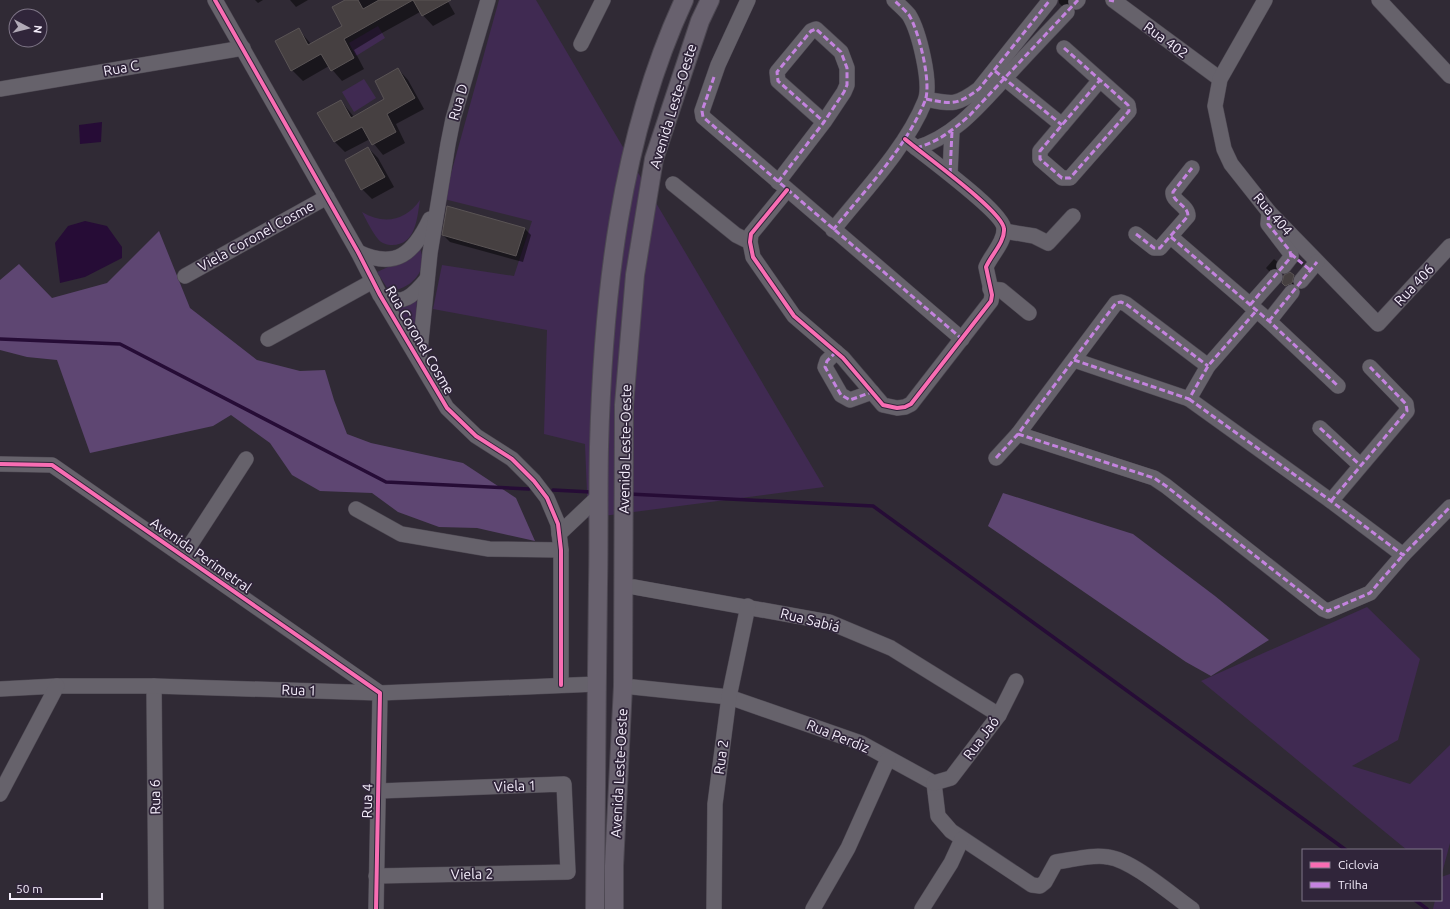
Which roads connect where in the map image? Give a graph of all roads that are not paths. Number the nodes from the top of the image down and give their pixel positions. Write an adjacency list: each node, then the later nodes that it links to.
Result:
1 (215, 0): 14 (street, Rua Coronel Cosme)
2 (488, 0): 31 (street, Rua D)
3 (603, 0): 13 (street)
4 (684, 0): 49 (main road, Avenida Leste-Oeste)
5 (710, 0): 51 (main road, Avenida Leste-Oeste)
6 (748, 0): 29 (street)
7 (894, 0): 21 (street)
8 (1050, 0): 16 (street)
9 (1112, 0): 18 (street, Rua 402)
10 (1265, 0): 18 (street, Rua 404)
11 (1379, 0): 17 (street)
12 (1074, 5): 16 (street)
13 (581, 44)
14 (243, 48): 20 (street, Rua C); 30 (street, Rua Coronel Cosme)
15 (1064, 48): 19 (street)
16 (1000, 74): 21 (street); 23 (street); 24 (street)
17 (1450, 76)
18 (1220, 79): 32 (street, Rua 404)
19 (1100, 80): 23 (street); 23 (street)
20 (0, 89)
21 (926, 99): 25 (street)
22 (824, 122): 22 (street); 29 (street)
23 (1062, 125)
24 (952, 131): 25 (street); 27 (street)
25 (910, 144): 27 (street); 34 (street)
26 (1192, 168): 37 (street)
27 (950, 174): 35 (street)
28 (673, 184): 38 (street)
29 (782, 186): 34 (street); 38 (street)
30 (327, 197): 40 (street, Rua Coronel Cosme); 42 (street, Viela Coronel Cosme)
31 (437, 205): 40 (street, Rua D); 44 (street, Rua D)
32 (1269, 212): 41 (street); 43 (street, Rua 404)
33 (1073, 216): 35 (street)
34 (833, 230): 56 (street)
35 (1004, 231): 46 (street)
36 (1136, 234): 37 (street)
37 (1171, 237): 48 (street)
38 (750, 242): 58 (street)
39 (1450, 246): 53 (street, Rua 406)
40 (358, 252): 45 (street, Rua Coronel Cosme)
41 (1283, 266): 43 (street); 48 (street)
42 (185, 276)
43 (1305, 276): 52 (street); 53 (street, Rua 404)
44 (428, 278): 47 (street); 59 (street, Rua D)
45 (373, 281): 47 (street, Rua Coronel Cosme); 54 (street)
46 (990, 289): 50 (street); 56 (street)
47 (380, 295): 59 (street, Rua Coronel Cosme)
48 (1253, 308): 52 (street); 61 (street)
49 (608, 311): 51 (main road); 55 (main road, Avenida Leste-Oeste)
50 (1029, 313)
51 (632, 315): 57 (main road, Avenida Leste-Oeste)
52 (1269, 321): 63 (street)
53 (1378, 324)
54 (268, 339)
55 (605, 339): 57 (main road); 72 (main road, Avenida Leste-Oeste)
56 (962, 339): 64 (street)
57 (629, 343): 80 (main road, Avenida Leste-Oeste)
58 (836, 352): 64 (street); 64 (street)
59 (419, 360): 76 (street, Rua Coronel Cosme)
60 (1074, 360): 61 (street); 65 (street); 67 (street)
61 (1208, 366): 65 (street)
62 (1370, 367): 71 (street)
63 (1338, 386)
64 (872, 392)
65 (1189, 399): 73 (street)
66 (1320, 428): 71 (street)
67 (1018, 434): 68 (street); 78 (street)
68 (996, 458)
69 (246, 459): 79 (street)
70 (0, 464): 79 (street, Avenida Perimetral)
71 (1360, 465): 73 (street)
72 (598, 497): 76 (street); 83 (main road, Avenida Leste-Oeste)
73 (1331, 501): 78 (street)
74 (1450, 507): 78 (street)
75 (356, 509): 77 (street)
76 (559, 534): 77 (street, Rua Coronel Cosme)
77 (561, 550): 84 (street, Rua Coronel Cosme)
78 (1404, 555)
79 (183, 556): 89 (street, Avenida Perimetral)
80 (623, 587): 81 (street, Rua Sabiá); 87 (main road, Avenida Leste-Oeste)
81 (748, 606): 90 (street, Rua 2); 91 (street, Rua Sabiá)
82 (1016, 681): 91 (street, Rua Jaó)
83 (598, 684): 84 (street, Rua 1); 93 (main road, Avenida Leste-Oeste)
84 (561, 685): 89 (street, Rua 1)
85 (57, 686): 86 (street, Rua 1); 88 (street, Rua 1); 97 (street)
86 (154, 686): 89 (street, Rua 1); 101 (street, Rua 6)
87 (623, 686): 90 (street, Rua Perdiz); 92 (main road, Avenida Leste-Oeste)
88 (0, 689)
89 (380, 693): 96 (street, Rua 4)
90 (729, 698): 94 (street, Rua Perdiz); 105 (street, Rua 2)
91 (999, 715): 95 (street, Rua Jaó)
92 (620, 745): 93 (main road); 104 (main road, Avenida Leste-Oeste)
93 (597, 746): 103 (main road, Avenida Leste-Oeste)
94 (888, 759): 95 (street, Rua Perdiz); 106 (street)
95 (934, 783): 98 (street)
96 (379, 791): 99 (street, Viela 1); 100 (street, Rua 4)
97 (0, 794)
98 (962, 839): 107 (street); 108 (street)
99 (568, 872): 100 (street, Viela 2)
100 (376, 876): 102 (street, Rua 4)
101 (156, 909)
102 (376, 909)
103 (595, 909)
104 (614, 909)
105 (714, 909)
106 (813, 909)
107 (922, 909)
108 (1192, 909)

